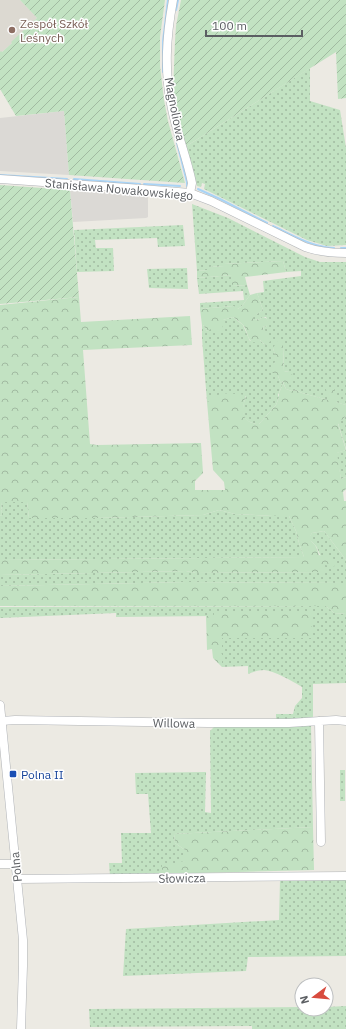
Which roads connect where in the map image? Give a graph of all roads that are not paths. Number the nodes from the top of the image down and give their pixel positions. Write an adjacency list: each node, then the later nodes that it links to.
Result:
1 (173, 0): 3 (street, Magnoliowa)
2 (0, 179): 3 (street, Stanisława Nowakowskiego)
3 (190, 193): 4 (street, Stanisława Nowakowskiego)
4 (346, 253)
5 (0, 705): 6 (street, Polna)
6 (2, 721): 7 (street, Willowa); 11 (street, Polna)
7 (320, 721): 8 (street, Willowa); 9 (street)
8 (346, 721)
9 (321, 842)
10 (0, 864): 11 (street)
11 (16, 864): 13 (street, Polna)
12 (346, 876): 13 (street, Słowicza)
13 (17, 879): 14 (street, Polna)
14 (21, 1029)

